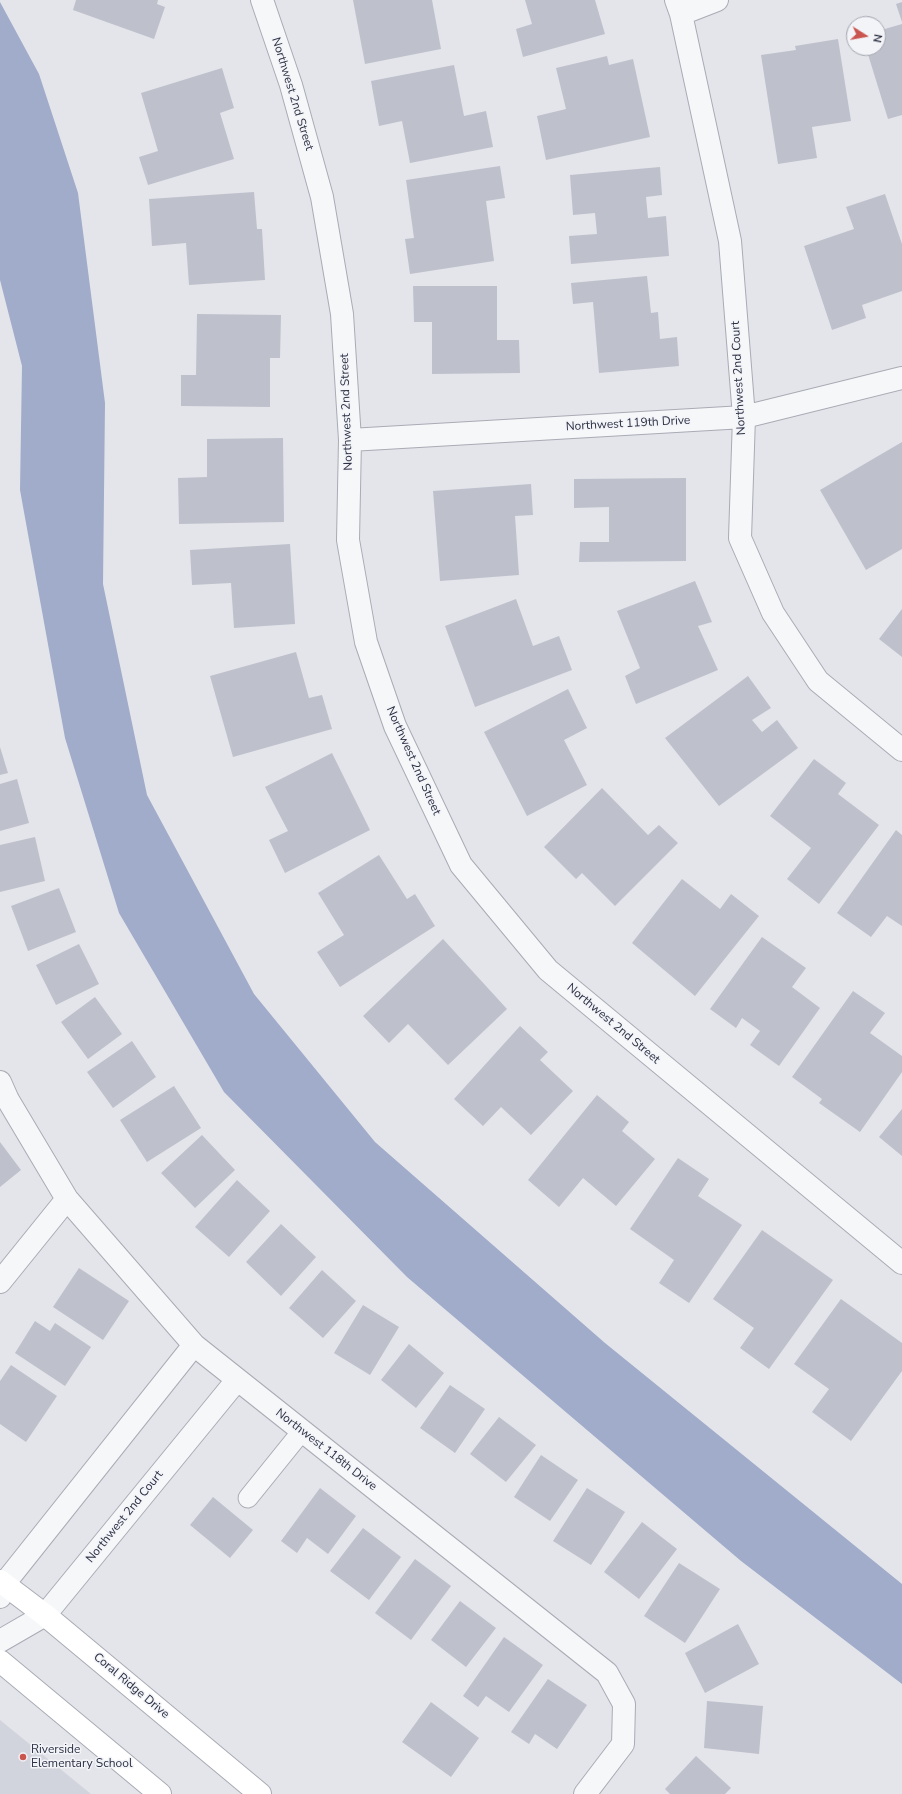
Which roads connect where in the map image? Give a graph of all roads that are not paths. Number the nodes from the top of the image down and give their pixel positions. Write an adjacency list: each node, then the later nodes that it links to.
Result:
1 (262, 0): 6 (street, Northwest 2nd Street)
2 (717, 0): 3 (street)
3 (679, 7): 5 (street, Northwest 2nd Court)
4 (902, 378): 5 (street, Northwest 119th Drive)
5 (744, 417): 6 (street, Northwest 119th Drive); 7 (street, Northwest 2nd Court)
6 (350, 440): 10 (street, Northwest 2nd Street)
7 (902, 750)
8 (0, 1082): 9 (street, Northwest 118th Drive)
9 (67, 1199): 11 (street); 12 (street, Northwest 118th Drive)
10 (902, 1262)
11 (0, 1282)
12 (194, 1346): 13 (street, Northwest 118th Drive); 16 (street)
13 (237, 1380): 14 (street, Northwest 118th Drive); 17 (street, Northwest 2nd Court)
14 (302, 1432): 15 (lane); 22 (street, Northwest 118th Drive)
15 (248, 1498)
16 (1, 1587): 17 (main road, Coral Ridge Drive)
17 (45, 1615): 18 (street, Northwest 2nd Court); 21 (main road, Coral Ridge Drive)
18 (0, 1641)
19 (0, 1661): 20 (main road)
20 (160, 1794)
21 (260, 1794)
22 (585, 1794)

